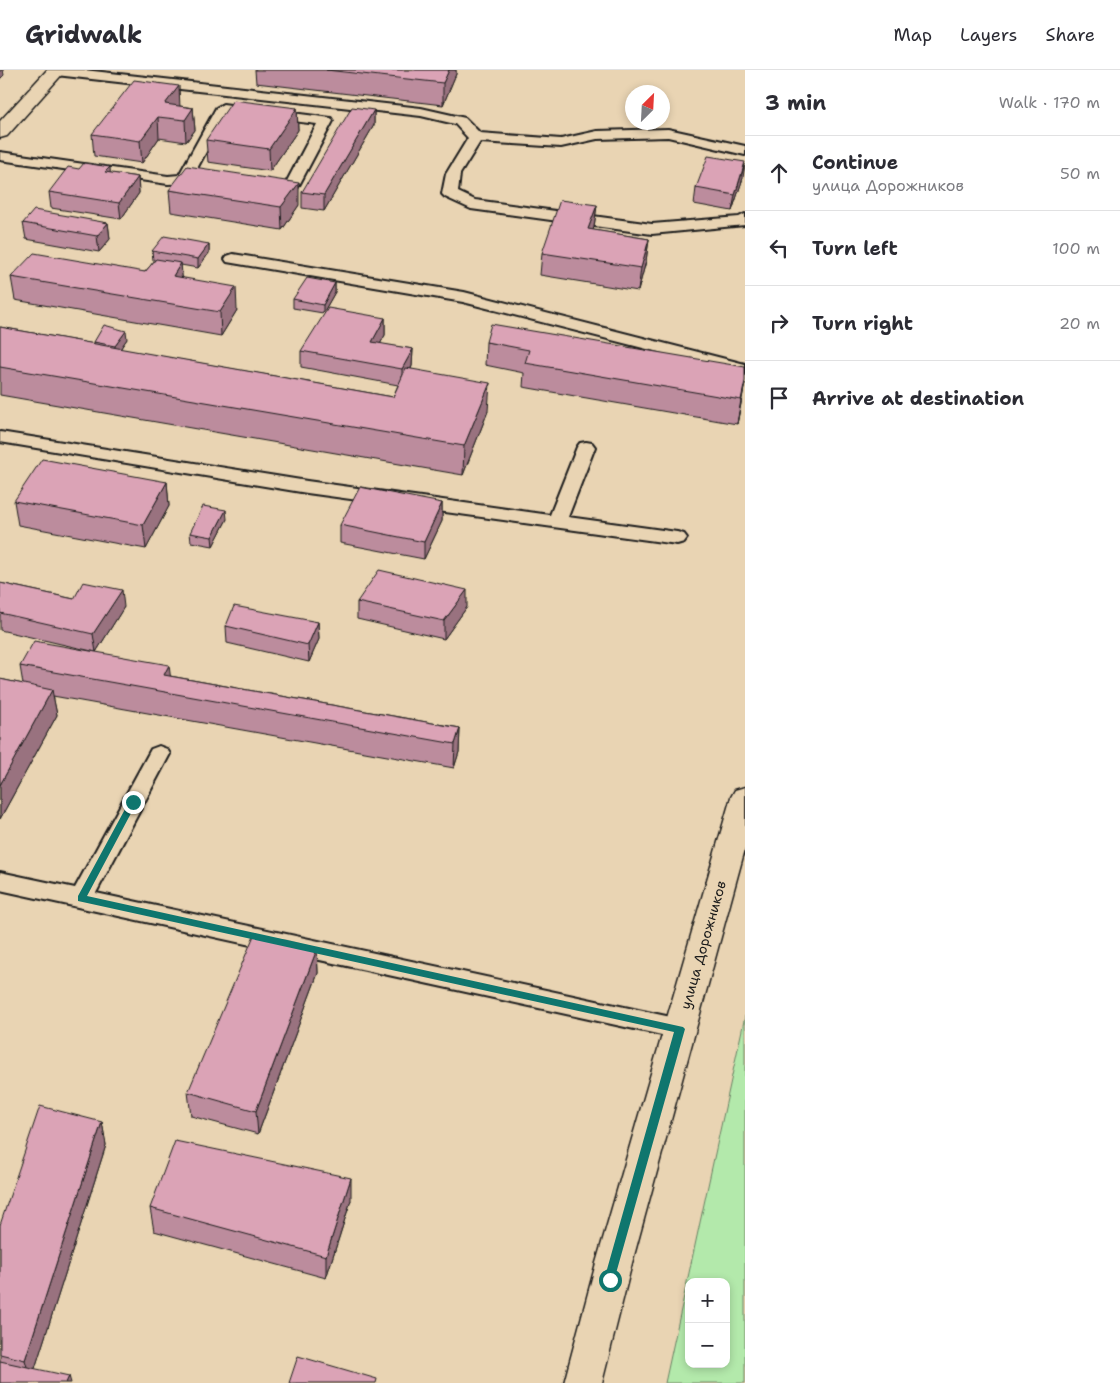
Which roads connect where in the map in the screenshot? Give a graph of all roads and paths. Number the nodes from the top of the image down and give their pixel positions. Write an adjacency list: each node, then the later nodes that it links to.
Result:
1 (56, 70): 2 (street); 3 (lane)
2 (0, 132)
3 (476, 137): 4 (lane); 9 (lane)
4 (745, 151)
5 (0, 156): 6 (lane)
6 (184, 179): 7 (lane); 8 (lane)
7 (224, 179)
8 (253, 183)
9 (745, 219)
10 (233, 259): 11 (lane)
11 (745, 369)
12 (0, 437): 14 (lane)
13 (586, 447): 14 (lane)
14 (557, 521): 15 (lane)
15 (677, 538)
16 (159, 754): 19 (lane)
17 (745, 797): 20 (street, улица Дорожников)
18 (0, 881): 19 (lane)
19 (81, 899): 20 (lane)
20 (680, 1029): 21 (street, улица Дорожников)
21 (583, 1383)

